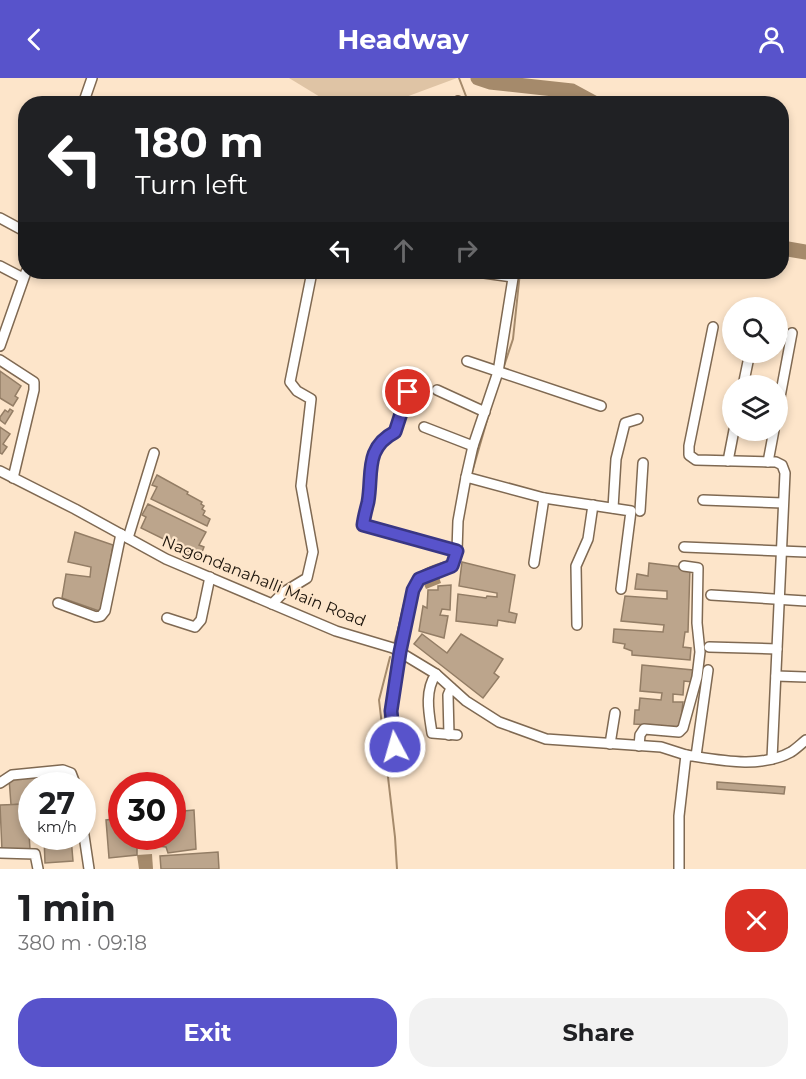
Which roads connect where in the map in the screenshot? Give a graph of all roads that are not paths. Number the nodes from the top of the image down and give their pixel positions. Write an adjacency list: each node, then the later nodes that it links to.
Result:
1 (92, 78): 2 (street)
2 (86, 96)
3 (0, 218): 4 (street)
4 (18, 228)
5 (0, 266): 6 (street)
6 (18, 273)
7 (23, 279): 11 (street)
8 (311, 279): 54 (street)
9 (512, 279): 17 (street)
10 (0, 311): 11 (street)
11 (10, 317): 14 (street)
12 (713, 327): 29 (street)
13 (792, 333): 19 (street)
14 (0, 346)
15 (0, 360): 34 (street)
16 (467, 361): 17 (street)
17 (498, 372): 21 (street); 22 (street)
18 (413, 374): 43 (street)
19 (784, 375)
20 (437, 390): 22 (street)
21 (601, 406)
22 (485, 412): 27 (street)
23 (638, 419): 39 (street)
24 (424, 427): 27 (street)
25 (732, 441): 29 (street)
26 (772, 441): 30 (street)
27 (473, 446): 33 (street)
28 (154, 453): 41 (street)
29 (728, 461): 30 (street)
30 (768, 462): 37 (street)
31 (643, 463): 40 (street)
32 (0, 471): 34 (street, Nagondanahalli Main Road)
33 (466, 477): 35 (street); 43 (street)
34 (13, 478): 41 (street, Nagondanahalli Main Road)
35 (544, 498): 38 (street); 46 (street)
36 (703, 500): 37 (street)
37 (783, 503): 44 (street)
38 (593, 505): 39 (street); 56 (street)
39 (613, 508): 40 (street)
40 (640, 511): 49 (street)
41 (124, 536): 48 (street, Nagondanahalli Main Road); 53 (street)
42 (684, 547): 44 (street)
43 (457, 551): 59 (street)
44 (781, 552): 45 (street); 51 (street)
45 (806, 552)
46 (534, 563)
47 (684, 566): 68 (street)
48 (210, 578): 54 (street, Nagondanahalli Main Road); 55 (street)
49 (621, 589)
50 (711, 595): 51 (street)
51 (779, 600): 52 (street); 58 (street)
52 (806, 601)
53 (58, 603)
54 (272, 604): 59 (street, Nagondanahalli Main Road)
55 (166, 618)
56 (577, 625)
57 (709, 647): 58 (street)
58 (777, 649): 62 (street)
59 (400, 652): 61 (street, Nagondanahalli Main Road); 69 (street)
60 (708, 670): 70 (street)
61 (436, 674): 64 (street, Nagondanahalli Main Road); 64 (street)
62 (776, 676): 63 (street); 71 (street)
63 (806, 677)
64 (452, 688): 67 (street, Nagondanahalli Main Road)
65 (615, 713): 67 (street)
66 (806, 740): 71 (street)
67 (610, 744): 68 (street, Nagondanahalli Main Road)
68 (639, 746): 70 (street, Nagondanahalli Main Road)
69 (395, 747)
70 (691, 756): 71 (street, Nagondanahalli Main Road); 80 (street)
71 (772, 759)
72 (43, 772): 73 (street)
73 (68, 772)
74 (18, 774): 75 (street)
75 (0, 783)
76 (86, 850): 79 (street)
77 (0, 854): 78 (street)
78 (38, 869)
79 (89, 869)
80 (679, 869)

